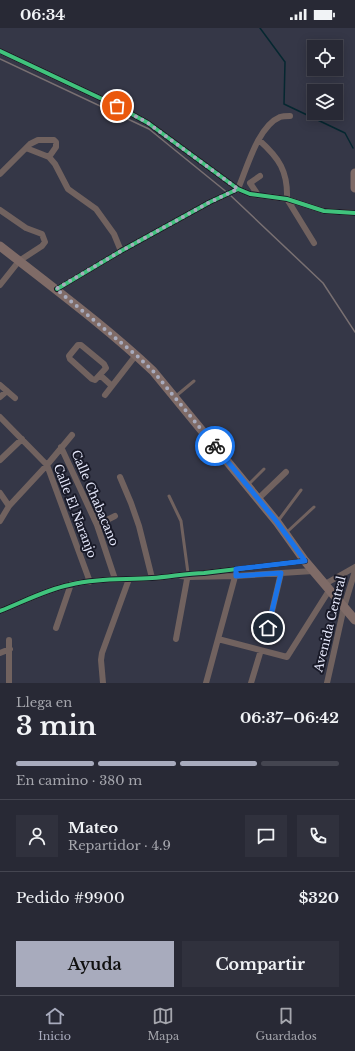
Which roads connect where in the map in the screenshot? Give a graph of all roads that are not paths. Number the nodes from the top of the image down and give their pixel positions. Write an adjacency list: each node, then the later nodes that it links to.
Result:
1 (0, 51): 10 (street)
2 (290, 116): 3 (street)
3 (259, 140): 10 (street); 12 (street)
4 (26, 148): 5 (street); 5 (street); 7 (street)
5 (49, 157): 17 (street)
6 (355, 173): 9 (main road)
7 (0, 174)
8 (260, 176): 11 (street)
9 (355, 188)
10 (238, 189): 11 (street); 17 (street)
11 (258, 195): 12 (street)
12 (287, 199): 14 (street); 15 (street)
13 (0, 210): 18 (street)
14 (355, 213)
15 (314, 243)
16 (0, 246): 18 (main road)
17 (121, 251): 20 (street)
18 (19, 261): 19 (street); 20 (main road)
19 (0, 285)
20 (56, 289): 21 (main road)
21 (136, 355): 25 (street); 29 (main road)
22 (100, 375): 22 (street); 25 (street)
23 (194, 381): 29 (lane)
24 (0, 385): 26 (street)
25 (112, 386): 27 (street)
26 (7, 391): 28 (street); 30 (street)
27 (105, 395)
28 (0, 397)
29 (175, 397): 40 (main road)
30 (15, 398)
31 (0, 417): 33 (street, Calle El Naranjo)
32 (72, 436): 34 (street)
33 (22, 439): 35 (street); 36 (street, Calle El Naranjo)
34 (61, 447): 36 (street); 50 (street, Calle Chabacano)
35 (0, 460)
36 (47, 465): 45 (street); 63 (street, Calle El Naranjo)
37 (264, 469): 40 (lane)
38 (286, 472): 44 (street)
39 (120, 477): 60 (street)
40 (247, 486): 44 (main road)
41 (301, 490): 49 (lane)
42 (0, 493): 45 (street)
43 (169, 496): 58 (lane)
44 (258, 499): 49 (main road)
45 (9, 506): 48 (street)
46 (314, 507): 51 (lane)
47 (115, 516): 50 (street)
48 (0, 521)
49 (277, 522): 51 (main road)
50 (97, 525): 62 (street, Calle Chabacano)
51 (285, 533): 52 (main road)
52 (305, 561): 54 (street); 55 (main road)
53 (355, 567): 65 (street, Avenida Central)
54 (236, 569): 58 (street); 59 (street)
55 (313, 570): 57 (street); 65 (main road)
56 (355, 571): 66 (street, Avenida Central)
57 (281, 573): 59 (street); 70 (street)
58 (188, 575): 59 (street); 60 (street); 71 (street)
59 (236, 576): 72 (street)
60 (152, 578): 61 (street)
61 (129, 579): 62 (street); 78 (street)
62 (115, 580): 63 (street)
63 (90, 582): 64 (street)
64 (71, 584): 67 (street); 69 (street)
65 (327, 587): 66 (main road); 75 (street)
66 (344, 607): 68 (main road); 81 (street, Avenida Central)
67 (0, 611)
68 (355, 620)
69 (56, 628)
70 (268, 628)
71 (176, 639)
72 (218, 639): 75 (street); 79 (street)
73 (9, 640): 74 (street)
74 (10, 649): 76 (street); 77 (street)
75 (261, 650): 80 (street)
76 (0, 653)
77 (9, 683)
78 (103, 683)
79 (206, 683)
80 (251, 683)
81 (327, 683)

